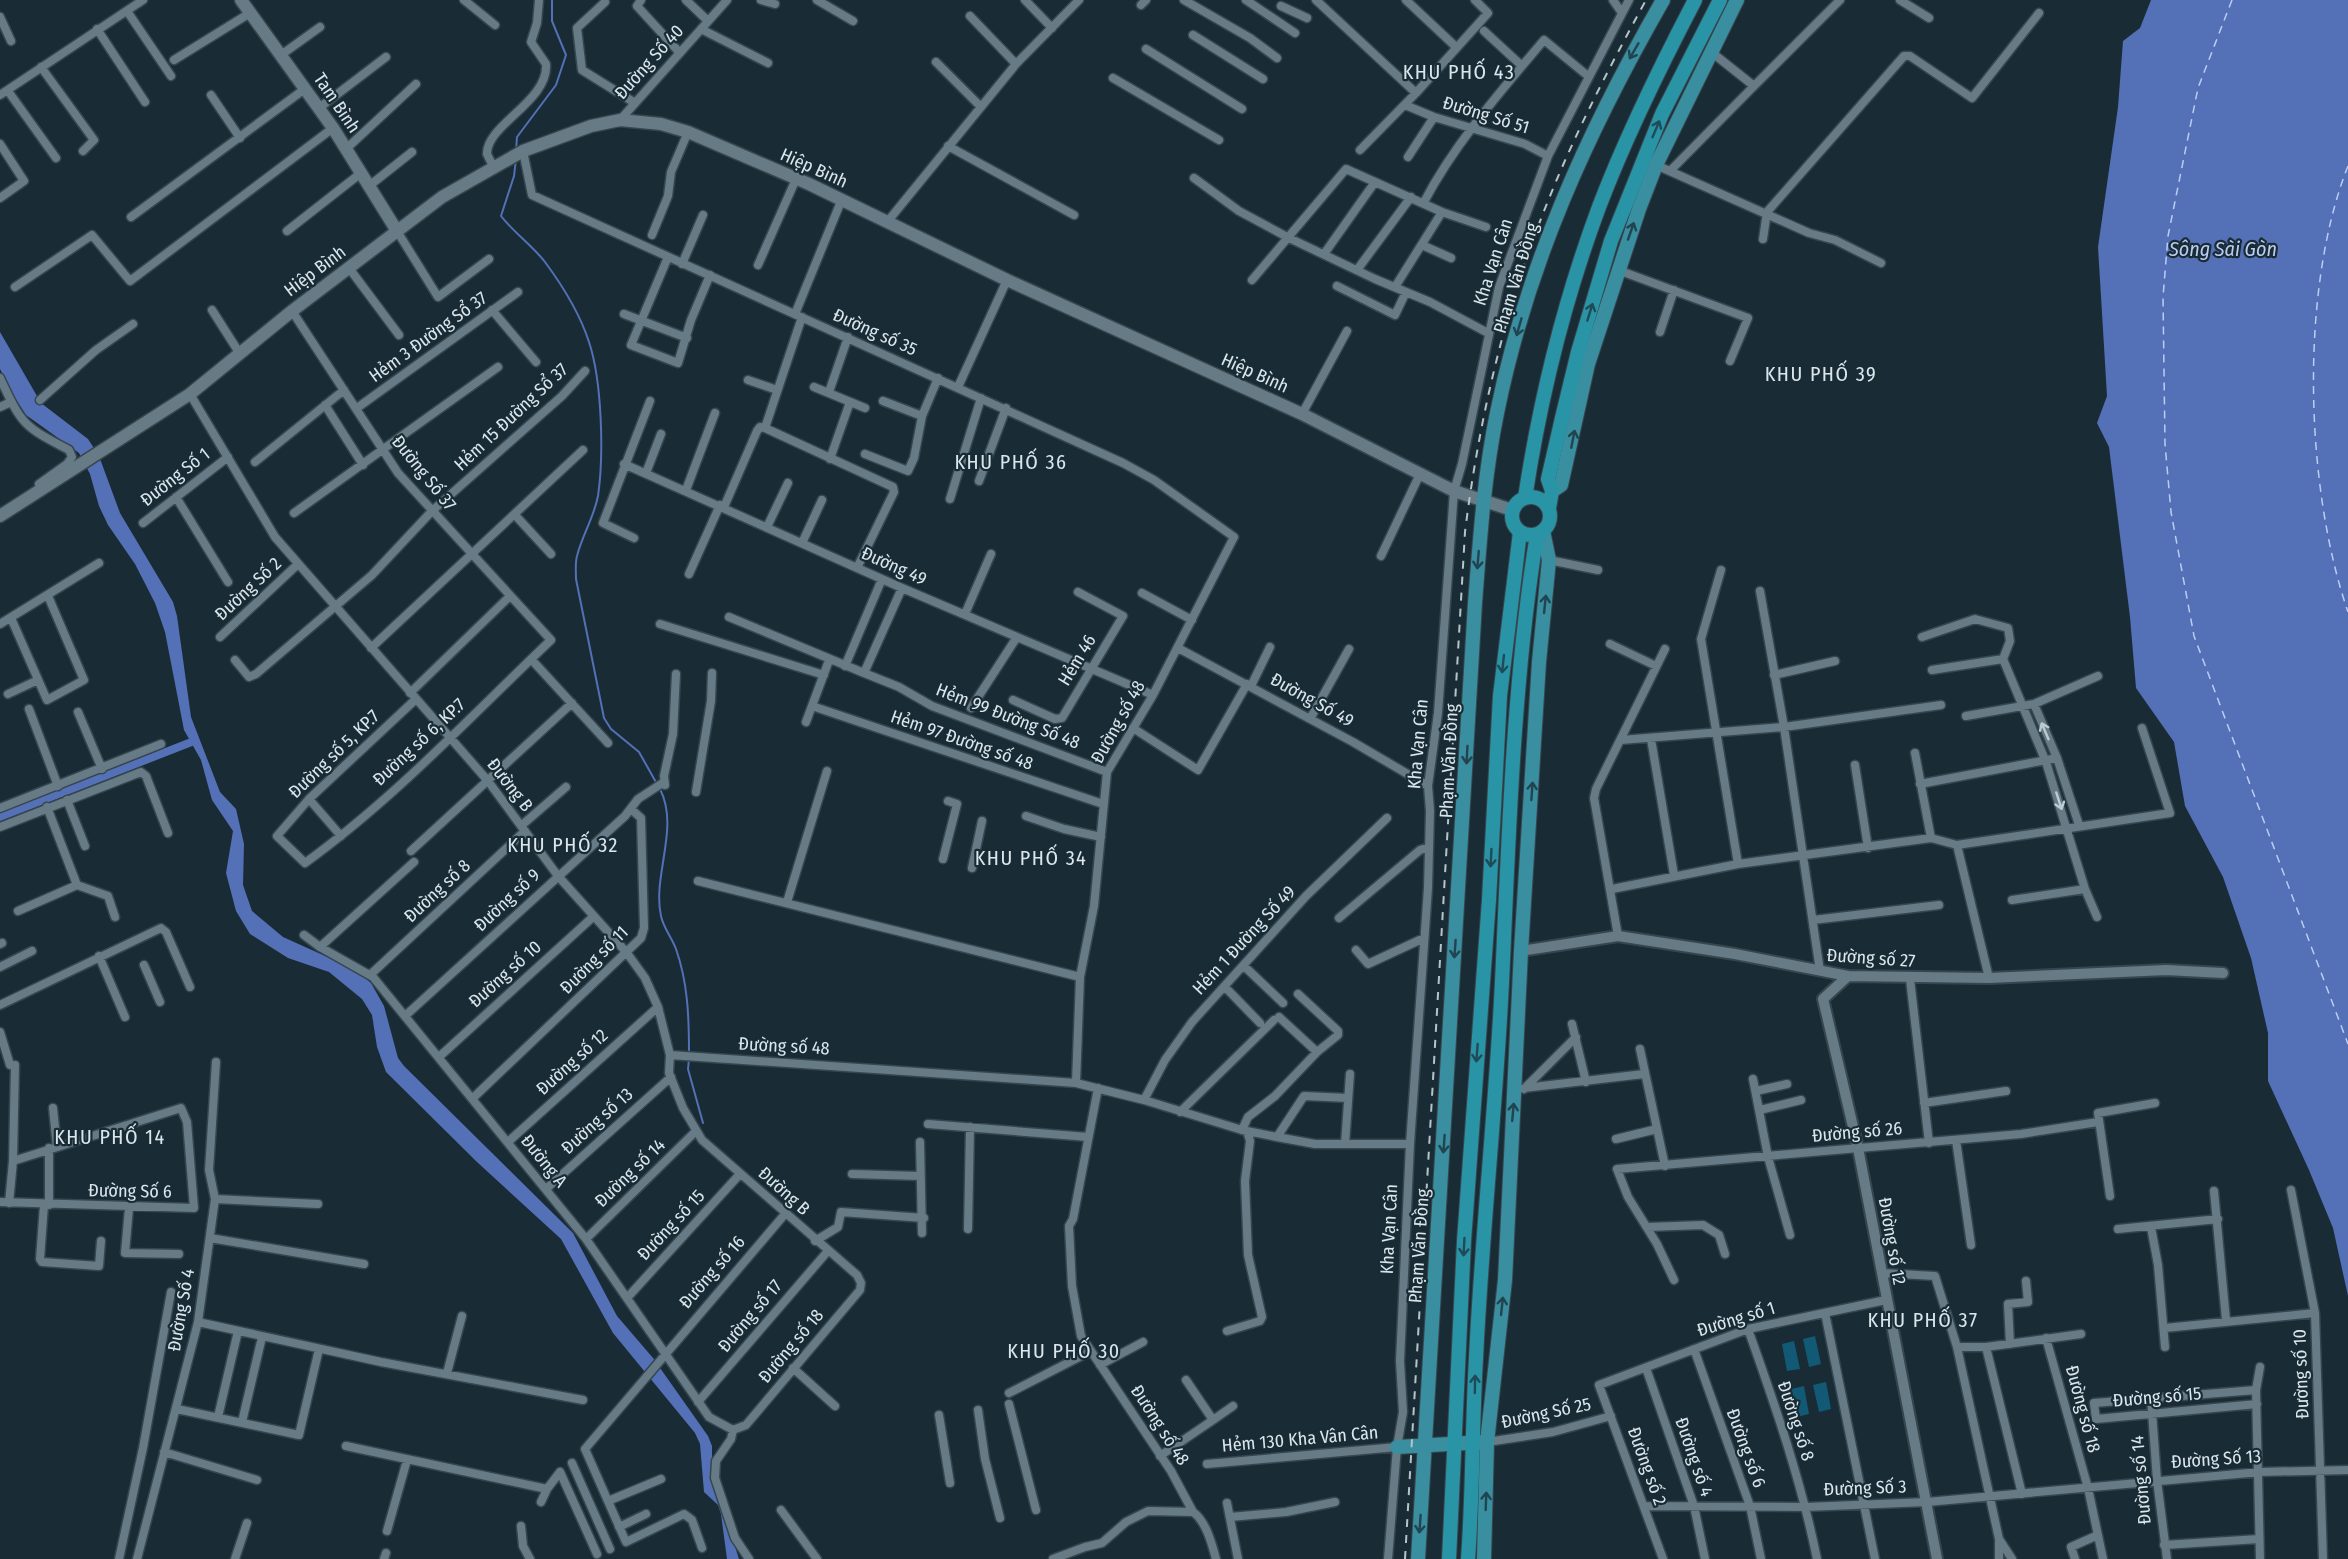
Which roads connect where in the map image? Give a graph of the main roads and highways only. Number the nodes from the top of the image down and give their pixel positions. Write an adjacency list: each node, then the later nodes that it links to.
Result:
1 (241, 0): 6 (main road, Tam Bình)
2 (1663, 0): 9 (main road, Phạm Văn Đồng, one-way to 9)
3 (1695, 0): 8 (highway)
4 (1720, 0): 7 (highway, one-way to 4)
5 (1737, 0): 7 (main road, one-way to 5)
6 (397, 231): 9 (main road, Hiệp Bình); 12 (main road, Hiệp Bình)
7 (1552, 491): 10 (highway)
8 (1525, 498): 10 (highway); 11 (highway)
9 (1483, 502): 11 (main road, Hiệp Bình); 18 (main road, Phạm Văn Đồng, one-way to 18)
10 (1548, 508): 14 (highway)
11 (1512, 510): 13 (highway)
12 (0, 516)
13 (1520, 532): 14 (highway); 16 (highway, one-way to 16)
14 (1540, 533): 15 (highway, one-way to 14); 15 (main road, one-way to 14)
15 (1481, 1442): 16 (main road); 21 (highway); 22 (main road, one-way to 15)
16 (1454, 1444): 18 (main road); 20 (highway)
17 (1397, 1447): 18 (main road)
18 (1425, 1447): 19 (main road, Phạm Văn Đồng, one-way to 19)
19 (1418, 1559)
20 (1449, 1559)
21 (1468, 1559)
22 (1484, 1559)

